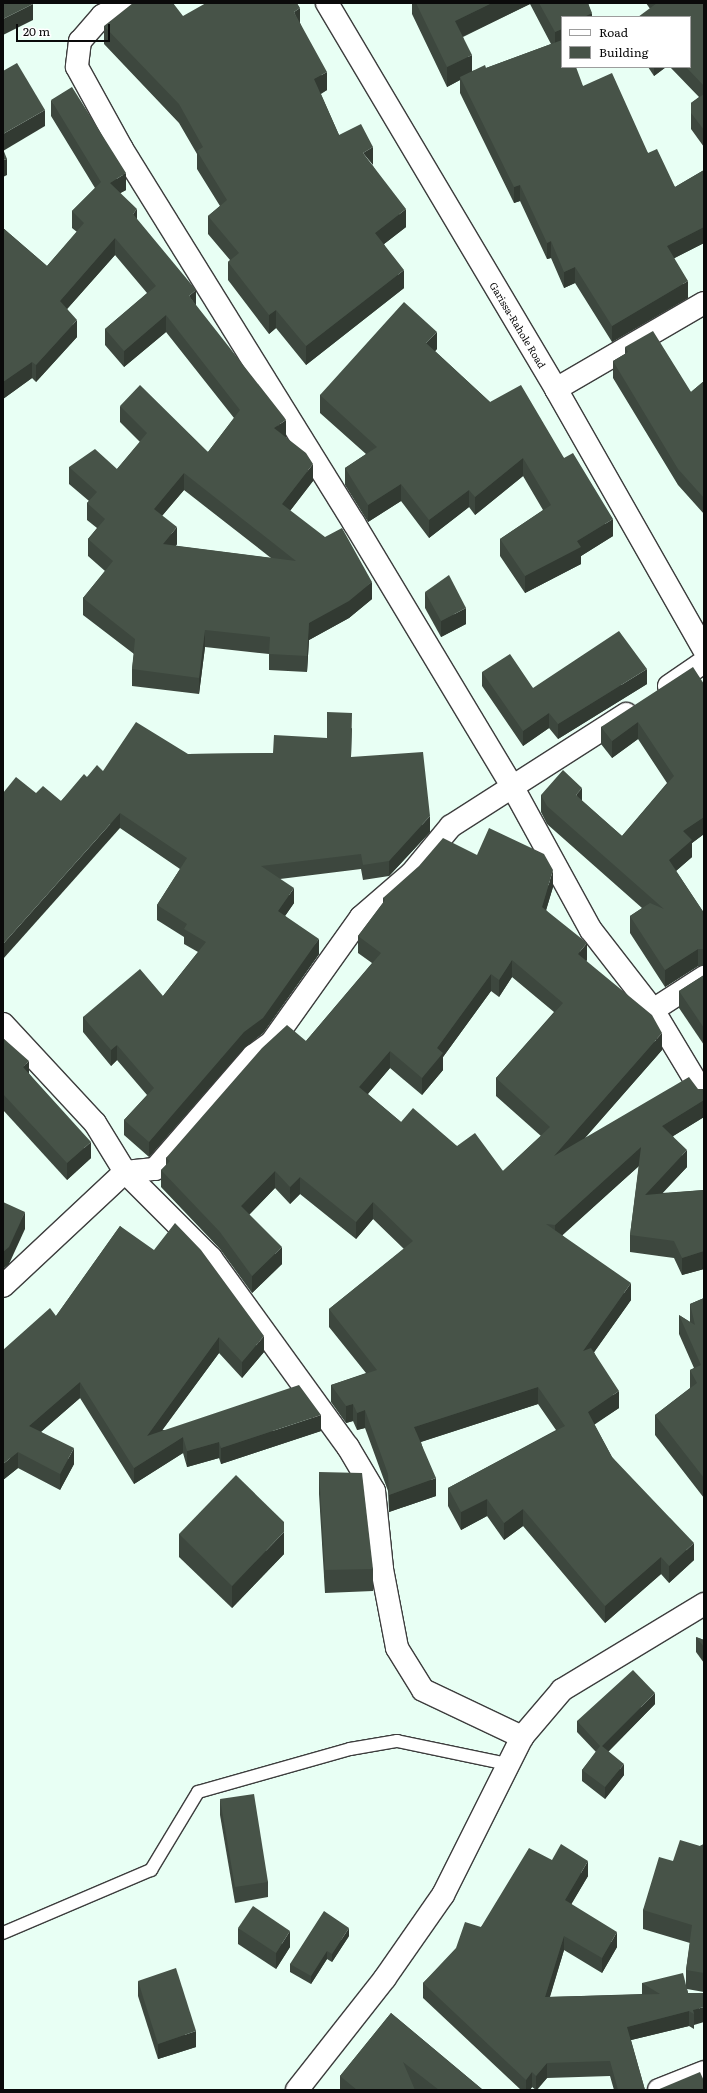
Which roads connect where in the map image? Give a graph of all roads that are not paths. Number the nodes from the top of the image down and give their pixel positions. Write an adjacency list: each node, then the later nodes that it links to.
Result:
1 (125, 3): 7 (street)
2 (327, 3): 4 (street, Garissa-Rahole Road)
3 (704, 302): 4 (street)
4 (556, 389): 5 (street, Garissa-Rahole Road)
5 (704, 649)
6 (704, 662): 7 (street)
7 (512, 786): 9 (street); 12 (street)
8 (704, 977): 9 (street)
9 (653, 1010): 11 (street)
10 (3, 1024): 12 (street)
11 (704, 1094)
12 (125, 1172): 13 (street); 15 (street)
13 (3, 1286)
14 (704, 1604): 15 (street)
15 (522, 1737): 16 (street)
16 (507, 1764): 17 (lane); 19 (street)
17 (3, 1933)
18 (704, 2072): 20 (street)
19 (297, 2090)
20 (659, 2090)

